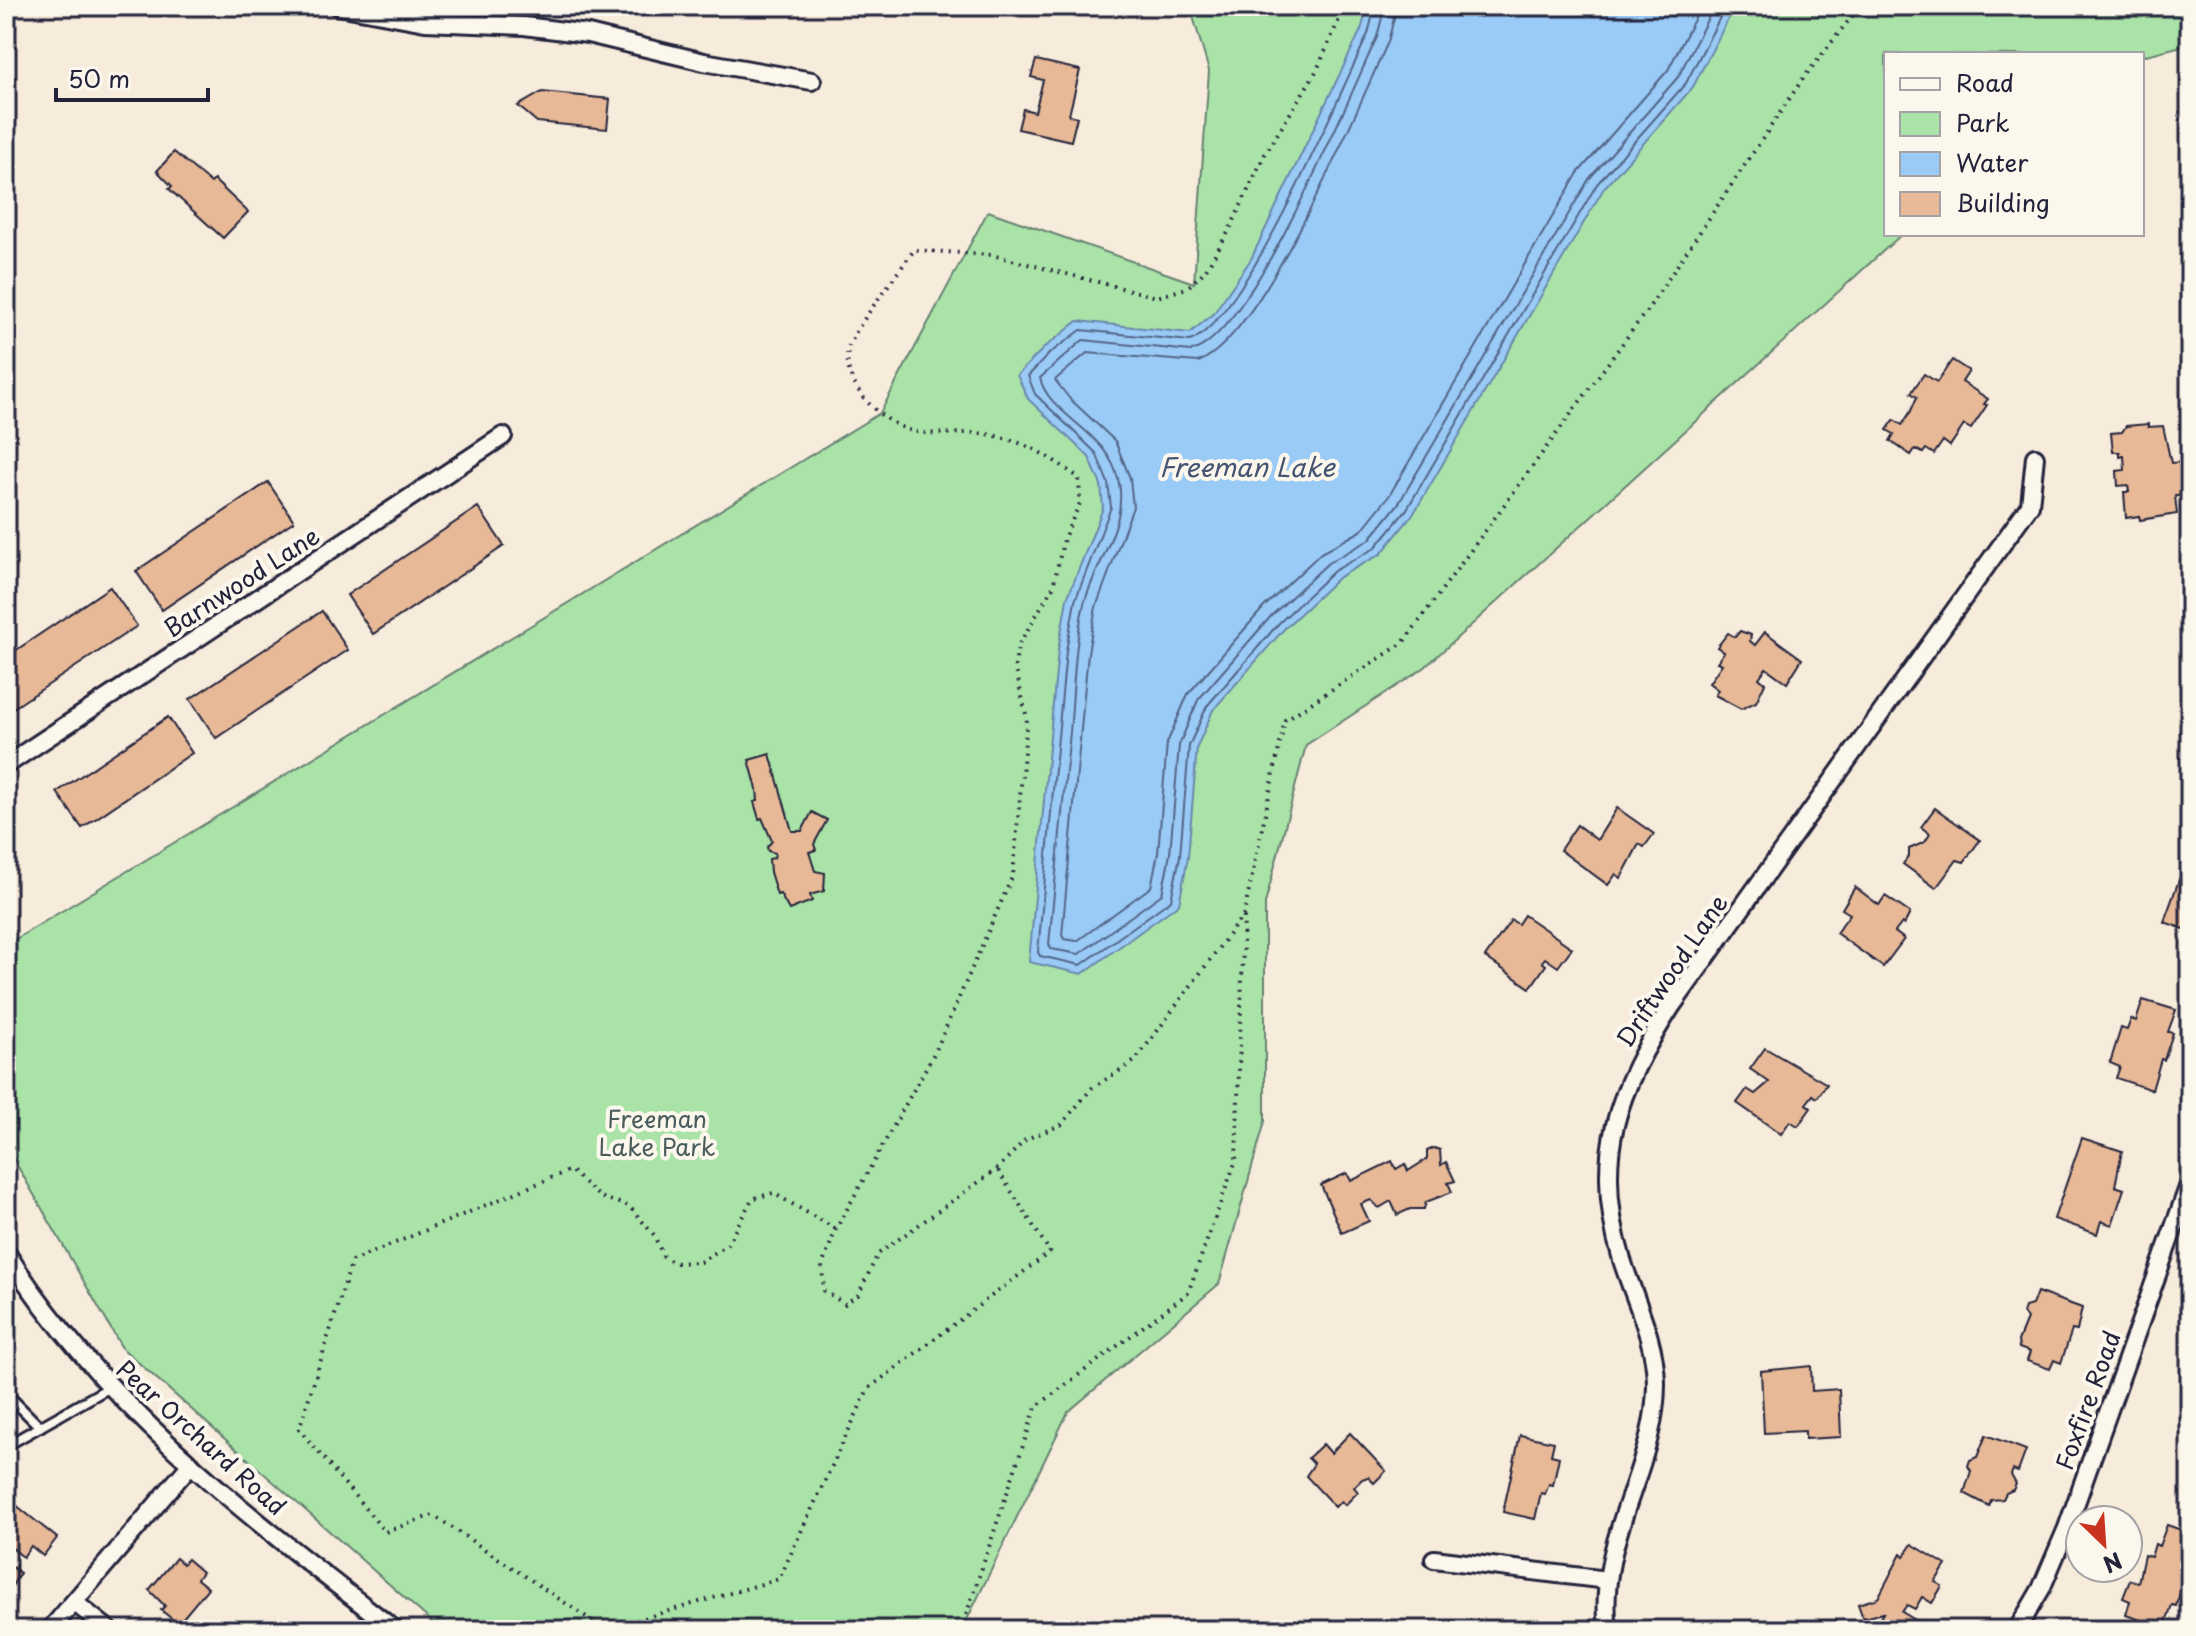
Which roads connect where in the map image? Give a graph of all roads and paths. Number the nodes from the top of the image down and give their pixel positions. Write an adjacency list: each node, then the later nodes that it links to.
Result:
1 (338, 6): 4 (street)
2 (1345, 6): 11 (path)
3 (1860, 6): 8 (path)
4 (812, 81)
5 (503, 436): 7 (street, Barnwood Lane)
6 (2035, 457): 19 (street, Driftwood Lane)
7 (6, 765)
8 (1244, 914): 9 (path); 25 (path)
9 (997, 1169): 11 (path); 24 (path)
10 (2190, 1182): 27 (street, Foxfire Road)
11 (836, 1229): 24 (path)
12 (6, 1252): 13 (street, Pear Orchard Road)
13 (110, 1387): 15 (lane); 17 (street, Pear Orchard Road)
14 (6, 1393): 15 (lane)
15 (40, 1427): 16 (lane)
16 (6, 1446)
17 (191, 1464): 20 (street); 23 (street, Pear Orchard Road)
18 (1434, 1559): 19 (street)
19 (1607, 1580): 26 (street, Driftwood Lane)
20 (74, 1602): 21 (street); 22 (street)
21 (50, 1630)
22 (109, 1630)
23 (395, 1630)
24 (606, 1630)
25 (961, 1630)
26 (1608, 1630)
27 (2017, 1630)

